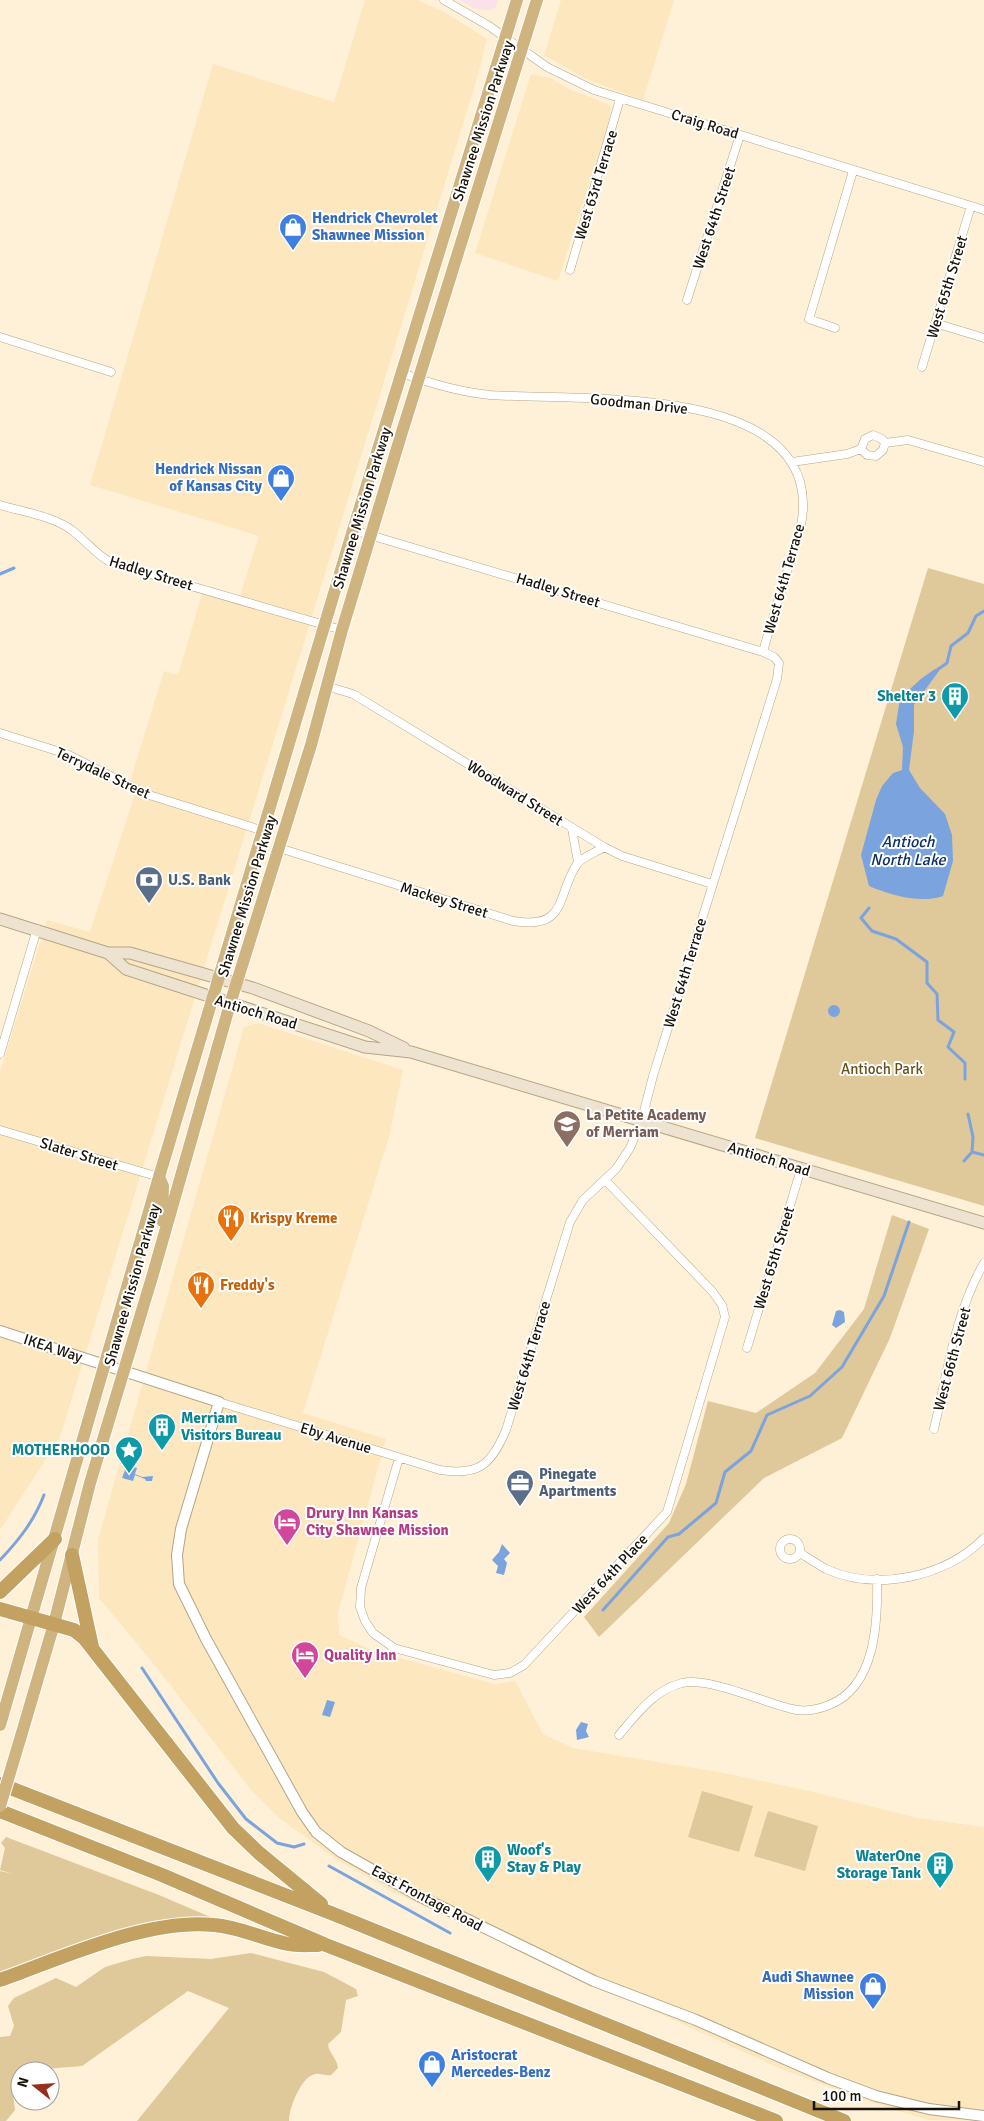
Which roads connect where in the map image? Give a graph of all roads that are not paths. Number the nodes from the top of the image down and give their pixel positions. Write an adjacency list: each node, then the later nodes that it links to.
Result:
1 (444, 0): 4 (street, Craig Road)
2 (517, 0): 4 (highway, Shawnee Mission Parkway)
3 (537, 0): 5 (highway, Shawnee Mission Parkway)
4 (506, 38): 5 (street, Craig Road); 19 (highway, Shawnee Mission Parkway)
5 (522, 51): 6 (street, Craig Road); 20 (highway, Shawnee Mission Parkway)
6 (620, 100): 7 (street, Craig Road); 11 (street, West 63rd Terrace)
7 (740, 136): 8 (street, Craig Road); 12 (street, West 64th Street)
8 (854, 171): 9 (street, Craig Road); 14 (street)
9 (971, 206): 10 (street, Craig Road); 13 (street, West 65th Street)
10 (984, 210)
11 (570, 270)
12 (687, 300)
13 (935, 323): 16 (street); 17 (street, West 65th Street)
14 (835, 328)
15 (0, 338): 18 (street)
16 (984, 338)
17 (922, 367)
18 (111, 372)
19 (402, 373): 20 (street, Goodman Drive); 26 (highway, Shawnee Mission Parkway)
20 (418, 379): 23 (street, Goodman Drive); 27 (highway, Shawnee Mission Parkway)
21 (885, 443): 22 (street); 22 (street); 24 (street)
22 (861, 449): 23 (street)
23 (792, 462): 30 (street, West 64th Terrace)
24 (984, 462)
25 (0, 505): 28 (street, Hadley Street)
26 (353, 530): 27 (street, Hadley Street); 28 (highway, Shawnee Mission Parkway)
27 (371, 535): 29 (highway, Shawnee Mission Parkway); 30 (street, Hadley Street)
28 (325, 625): 29 (street, Hadley Street); 34 (highway, Shawnee Mission Parkway)
29 (342, 630): 31 (highway, Shawnee Mission Parkway)
30 (763, 652): 38 (street, West 64th Terrace)
31 (326, 686): 33 (street, Woodward Street); 35 (highway, Shawnee Mission Parkway)
32 (0, 733): 34 (street, Terrydale Street)
33 (572, 829): 36 (street, Woodward Street); 37 (street)
34 (264, 831): 42 (highway, Shawnee Mission Parkway)
35 (279, 848): 37 (street, Mackey Street); 43 (highway, Shawnee Mission Parkway)
36 (604, 848): 37 (street); 38 (street, Woodward Street)
37 (578, 862)
38 (712, 884): 48 (street, West 64th Terrace)
39 (0, 918): 40 (main road, Antioch Road)
40 (37, 929): 41 (main road, Antioch Road); 47 (street)
41 (108, 953): 42 (main road, Antioch Road); 44 (main road, Antioch Road)
42 (219, 979): 43 (main road, Antioch Road); 44 (highway, Shawnee Mission Parkway)
43 (236, 984): 45 (highway, Shawnee Mission Parkway); 46 (main road, Antioch Road)
44 (213, 999): 45 (main road, Antioch Road); 51 (highway, Shawnee Mission Parkway)
45 (230, 1004): 46 (main road, Antioch Road); 54 (highway, Shawnee Mission Parkway)
46 (411, 1052): 48 (main road, Antioch Road)
47 (0, 1054)
48 (642, 1119): 50 (main road, Antioch Road); 52 (street, West 64th Terrace)
49 (0, 1130): 51 (street, Slater Street)
50 (801, 1169): 53 (main road, Antioch Road); 57 (street, West 65th Street)
51 (159, 1177): 54 (highway); 58 (highway, Shawnee Mission Parkway)
52 (605, 1180): 62 (street, West 64th Place); 63 (street, West 64th Terrace)
53 (984, 1223)
54 (162, 1243): 59 (highway, Shawnee Mission Parkway)
55 (984, 1263): 61 (street, West 66th Street)
56 (0, 1331): 58 (street, IKEA Way)
57 (747, 1348)
58 (106, 1365): 59 (street, Eby Avenue); 65 (highway, Shawnee Mission Parkway)
59 (124, 1370): 60 (street, Eby Avenue); 67 (highway, Shawnee Mission Parkway)
60 (219, 1402): 62 (street, Eby Avenue); 84 (street, East Frontage Road)
61 (934, 1429)
62 (399, 1458): 63 (street, Eby Avenue)
63 (482, 1465)
64 (984, 1538): 68 (street)
65 (54, 1539): 69 (highway); 71 (highway, Shawnee Mission Parkway)
66 (800, 1553): 68 (street)
67 (72, 1555): 72 (highway, Shawnee Mission Parkway); 73 (highway)
68 (877, 1579): 75 (street)
69 (0, 1592)
70 (0, 1609): 71 (highway)
71 (32, 1617): 72 (highway); 74 (highway, Shawnee Mission Parkway)
72 (54, 1624): 73 (highway); 77 (highway, Shawnee Mission Parkway, bridge)
73 (92, 1648): 79 (highway)
74 (0, 1725)
75 (619, 1735)
76 (0, 1784): 79 (highway)
77 (0, 1806)
78 (0, 1811): 80 (highway)
79 (331, 1912): 86 (highway)
80 (326, 1945): 81 (highway); 85 (highway)
81 (16, 1974): 82 (highway); 83 (highway)
82 (0, 1980)
83 (0, 1984)
84 (984, 2116)
85 (776, 2121)
86 (844, 2121)

